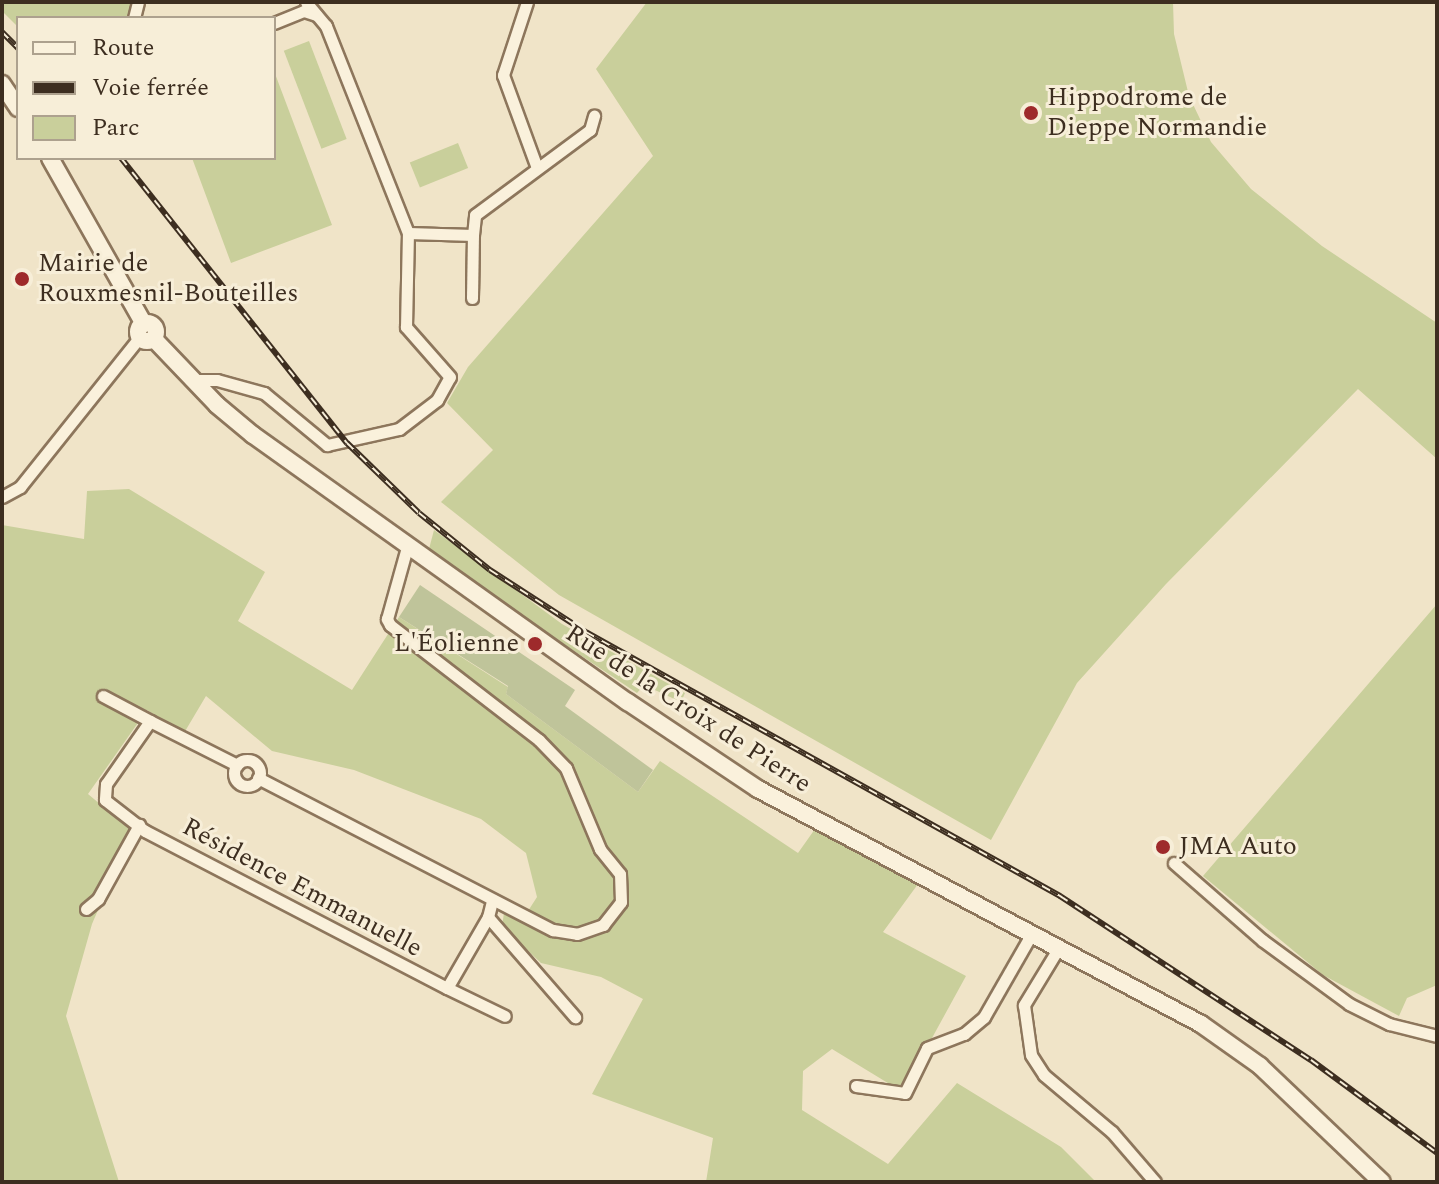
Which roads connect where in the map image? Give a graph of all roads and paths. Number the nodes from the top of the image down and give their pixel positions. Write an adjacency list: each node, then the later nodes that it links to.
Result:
1 (306, 2): 3 (street)
2 (527, 2): 9 (street)
3 (320, 17): 4 (street); 10 (street)
4 (276, 22)
5 (2, 84): 6 (main road)
6 (16, 105)
7 (594, 116): 9 (street)
8 (51, 160): 13 (main road, Rue de la Croix de Pierre)
9 (536, 165): 11 (street)
10 (408, 233): 11 (street); 14 (street)
11 (473, 235): 12 (street)
12 (472, 298)
13 (146, 333): 14 (main road, Rue de la Croix de Pierre); 15 (street)
14 (191, 380): 16 (main road, Rue de la Croix de Pierre)
15 (2, 497)
16 (408, 544): 23 (street); 26 (main road, Rue de la Croix de Pierre)
17 (103, 696): 18 (street)
18 (150, 721): 19 (street); 21 (street, Résidence Emmanuelle)
19 (237, 765): 20 (street); 20 (street)
20 (258, 778): 23 (street)
21 (139, 825): 24 (street); 28 (street, Résidence Emmanuelle)
22 (1174, 863): 31 (street)
23 (492, 901): 25 (street)
24 (86, 909)
25 (488, 917): 28 (street); 30 (street)
26 (1031, 935): 27 (main road, Rue de la Croix de Pierre); 32 (street)
27 (1058, 949): 33 (street); 34 (main road, Rue de la Croix de Pierre)
28 (447, 988): 29 (street, Résidence Emmanuelle)
29 (505, 1016)
30 (575, 1017)
31 (1437, 1036)
32 (856, 1086)
33 (1155, 1182)
34 (1382, 1182)

